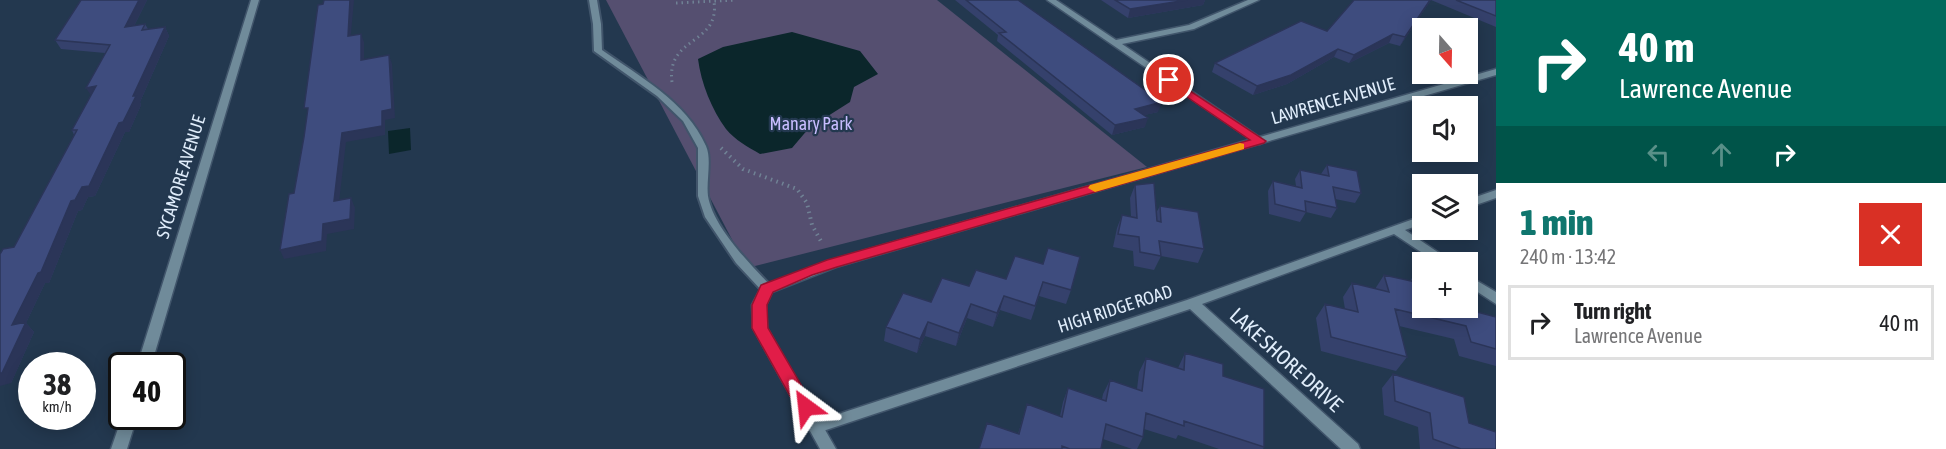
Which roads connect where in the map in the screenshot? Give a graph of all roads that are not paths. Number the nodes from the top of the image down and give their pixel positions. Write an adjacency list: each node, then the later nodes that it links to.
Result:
1 (255, 0): 17 (street, SYCAMORE AVENUE)
2 (593, 0): 14 (lane)
3 (1050, 0): 5 (street)
4 (1255, 0): 5 (street)
5 (1115, 43): 7 (street)
6 (1496, 72): 7 (street, LAWRENCE AVENUE)
7 (1260, 141): 14 (street, LAWRENCE AVENUE)
8 (1496, 194): 9 (street)
9 (1478, 200)
10 (1412, 224): 11 (street, HIGH RIDGE ROAD)
11 (1396, 230): 12 (street); 16 (street, HIGH RIDGE ROAD)
12 (1429, 252)
13 (1478, 286): 15 (street)
14 (767, 289): 18 (street)
15 (1496, 298)
16 (1191, 303): 18 (street, HIGH RIDGE ROAD); 22 (street, LAKE SHORE DRIVE)
17 (148, 352)
18 (817, 427): 21 (street)
19 (125, 430): 20 (street)
20 (119, 449)
21 (828, 449)
22 (1352, 449)

